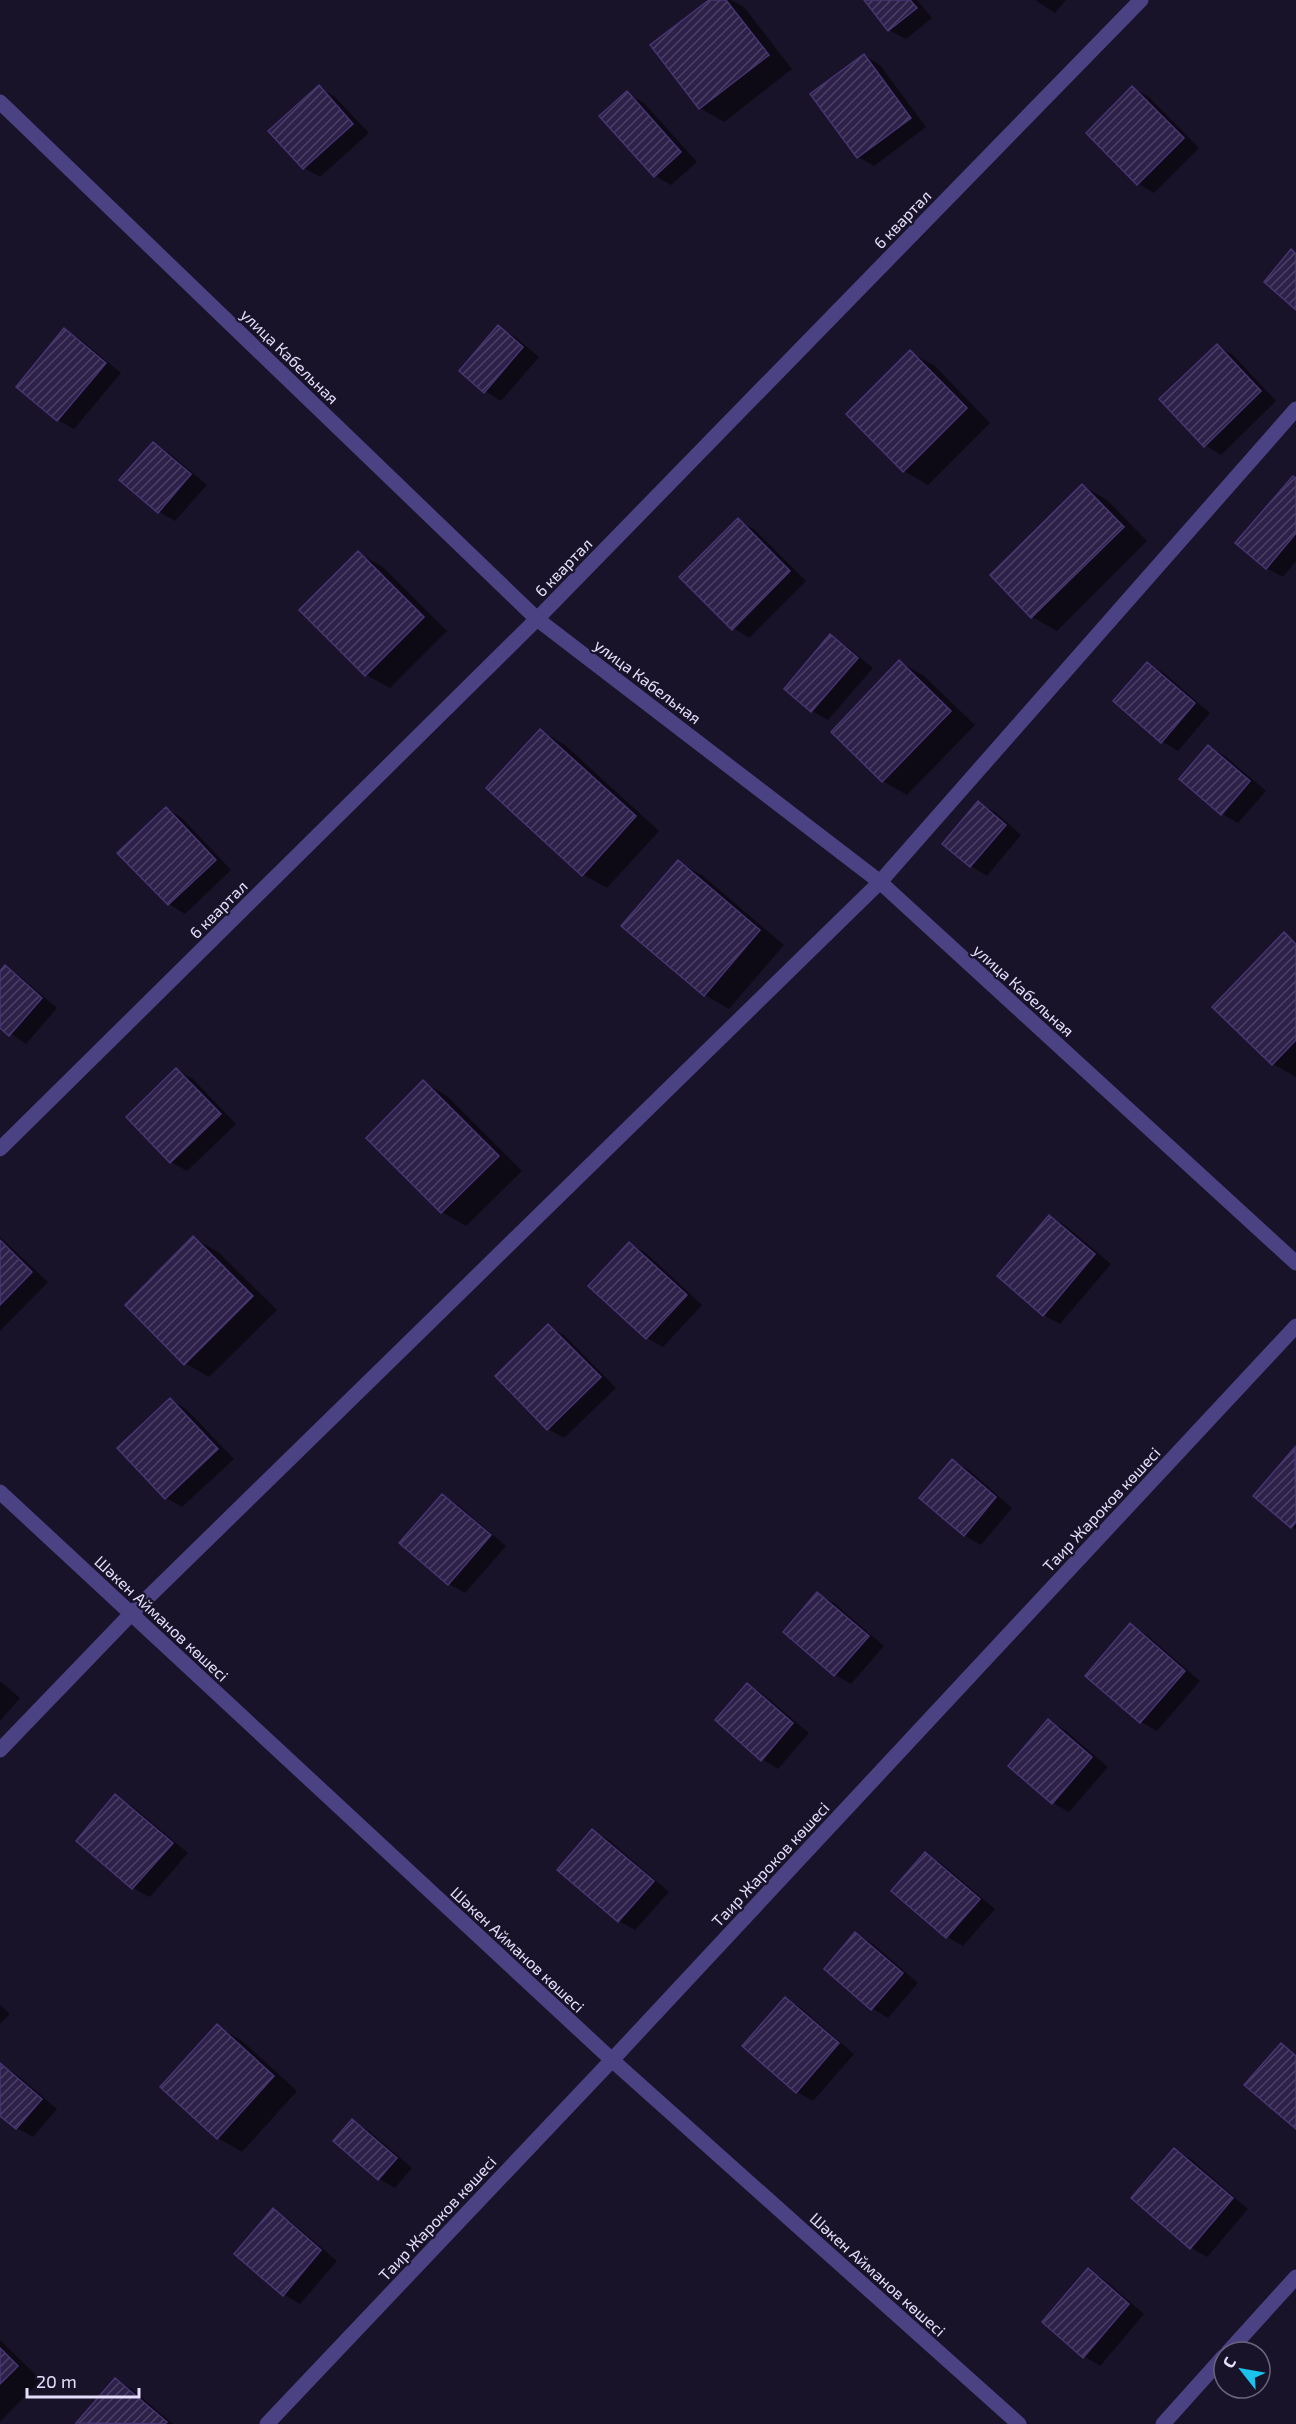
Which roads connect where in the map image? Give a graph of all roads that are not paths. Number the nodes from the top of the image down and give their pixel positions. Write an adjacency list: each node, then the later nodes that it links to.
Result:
1 (1141, 0): 4 (street, 6 квартал)
2 (0, 102): 4 (street, улица Кабельная)
3 (1296, 409): 5 (street)
4 (537, 619): 5 (street, улица Кабельная); 6 (street, 6 квартал)
5 (880, 882): 7 (street, улица Кабельная); 10 (street)
6 (0, 1149)
7 (1296, 1263)
8 (1296, 1326): 12 (street, Таир Жароков көшесі)
9 (0, 1492): 10 (street, Шәкен Айманов көшесі)
10 (131, 1614): 11 (street); 12 (street, Шәкен Айманов көшесі)
11 (0, 1750)
12 (612, 2060): 16 (street, Таир Жароков көшесі); 17 (street, Шәкен Айманов көшесі)
13 (1296, 2277): 14 (street)
14 (1239, 2340)
15 (1212, 2369): 18 (street)
16 (267, 2424)
17 (1019, 2424)
18 (1163, 2424)

